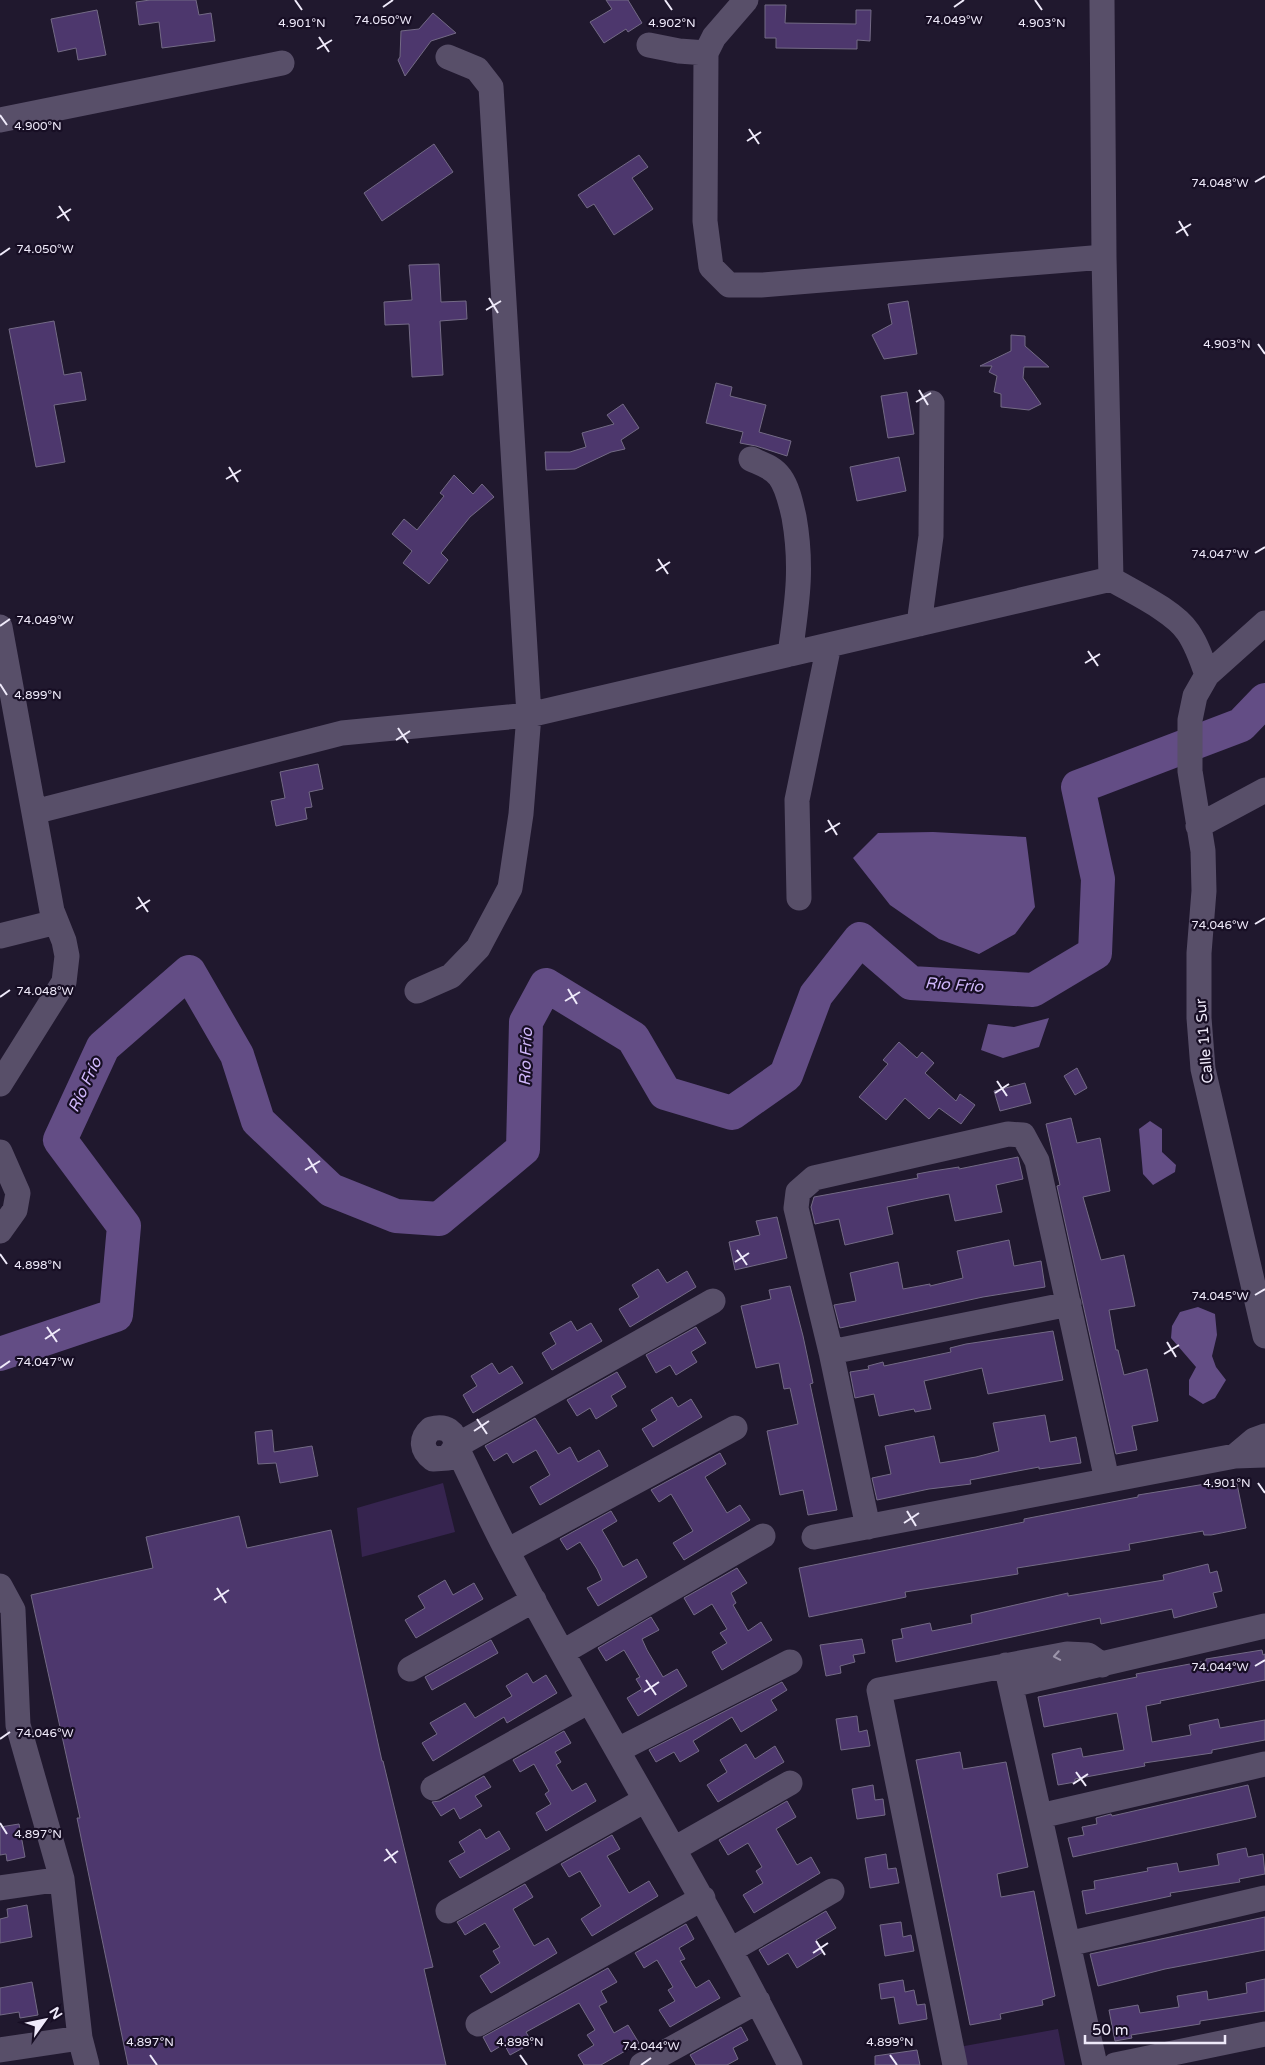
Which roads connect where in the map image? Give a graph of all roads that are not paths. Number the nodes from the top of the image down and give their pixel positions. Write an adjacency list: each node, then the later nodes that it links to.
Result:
1 (746, 0): 4 (street)
2 (1102, 0): 8 (street)
3 (649, 45): 4 (street)
4 (706, 53): 8 (street)
5 (448, 57): 19 (street)
6 (282, 63): 7 (street)
7 (0, 120)
8 (1104, 257): 11 (street)
9 (932, 403): 13 (street)
10 (751, 460): 16 (street)
11 (1111, 580): 13 (street); 17 (street)
12 (1265, 623): 17 (street, Calle 11 Sur)
13 (919, 624): 15 (street)
14 (0, 627): 18 (street)
15 (829, 645): 16 (street); 23 (street)
16 (790, 654): 19 (street)
17 (1208, 674): 22 (street, Calle 11 Sur)
18 (6, 700): 21 (street)
19 (529, 715): 21 (street); 27 (street)
20 (1265, 790): 22 (street)
21 (34, 812): 24 (street)
22 (1198, 826): 33 (street, Calle 11 Sur)
23 (799, 898)
24 (54, 916): 25 (street); 26 (street); 28 (street)
25 (0, 927)
26 (0, 936)
27 (417, 991)
28 (0, 1084)
29 (0, 1152): 30 (street)
30 (0, 1231)
31 (713, 1301): 43 (street)
32 (1069, 1304): 34 (street); 34 (street); 39 (street)
33 (1265, 1336)
34 (831, 1352): 40 (street)
35 (735, 1428): 43 (street)
36 (1265, 1436): 38 (street)
37 (1265, 1455): 38 (street)
38 (1235, 1456): 39 (street)
39 (1107, 1480): 40 (street)
40 (868, 1527): 42 (street)
41 (764, 1536): 47 (street)
42 (814, 1537)
43 (507, 1551): 45 (street)
44 (0, 1586): 52 (street)
45 (534, 1600): 47 (street); 49 (street)
46 (1263, 1623): 50 (street)
47 (563, 1652): 51 (street)
48 (790, 1662): 53 (street)
49 (410, 1669)
50 (1009, 1675): 58 (street); 76 (street)
51 (589, 1701): 53 (street); 56 (street)
52 (9, 1726): 60 (street)
53 (618, 1750): 57 (street)
54 (1265, 1764): 58 (street)
55 (790, 1783): 59 (street)
56 (433, 1788)
57 (646, 1800): 59 (street); 65 (street)
58 (1040, 1816): 66 (street)
59 (674, 1850): 63 (street)
60 (62, 1879): 61 (street); 71 (street)
61 (0, 1888)
62 (832, 1891): 67 (street)
63 (703, 1898): 67 (street); 69 (street)
64 (1265, 1898): 66 (street)
65 (448, 1911)
66 (1068, 1944): 77 (street)
67 (731, 1950): 68 (street)
68 (758, 2002): 74 (street); 75 (street)
69 (478, 2024)
70 (1265, 2034): 78 (street)
71 (80, 2038): 72 (street); 73 (street)
72 (0, 2050)
73 (86, 2065)
74 (642, 2065)
75 (790, 2065)
76 (955, 2065)
77 (1095, 2065)
78 (1115, 2065)

